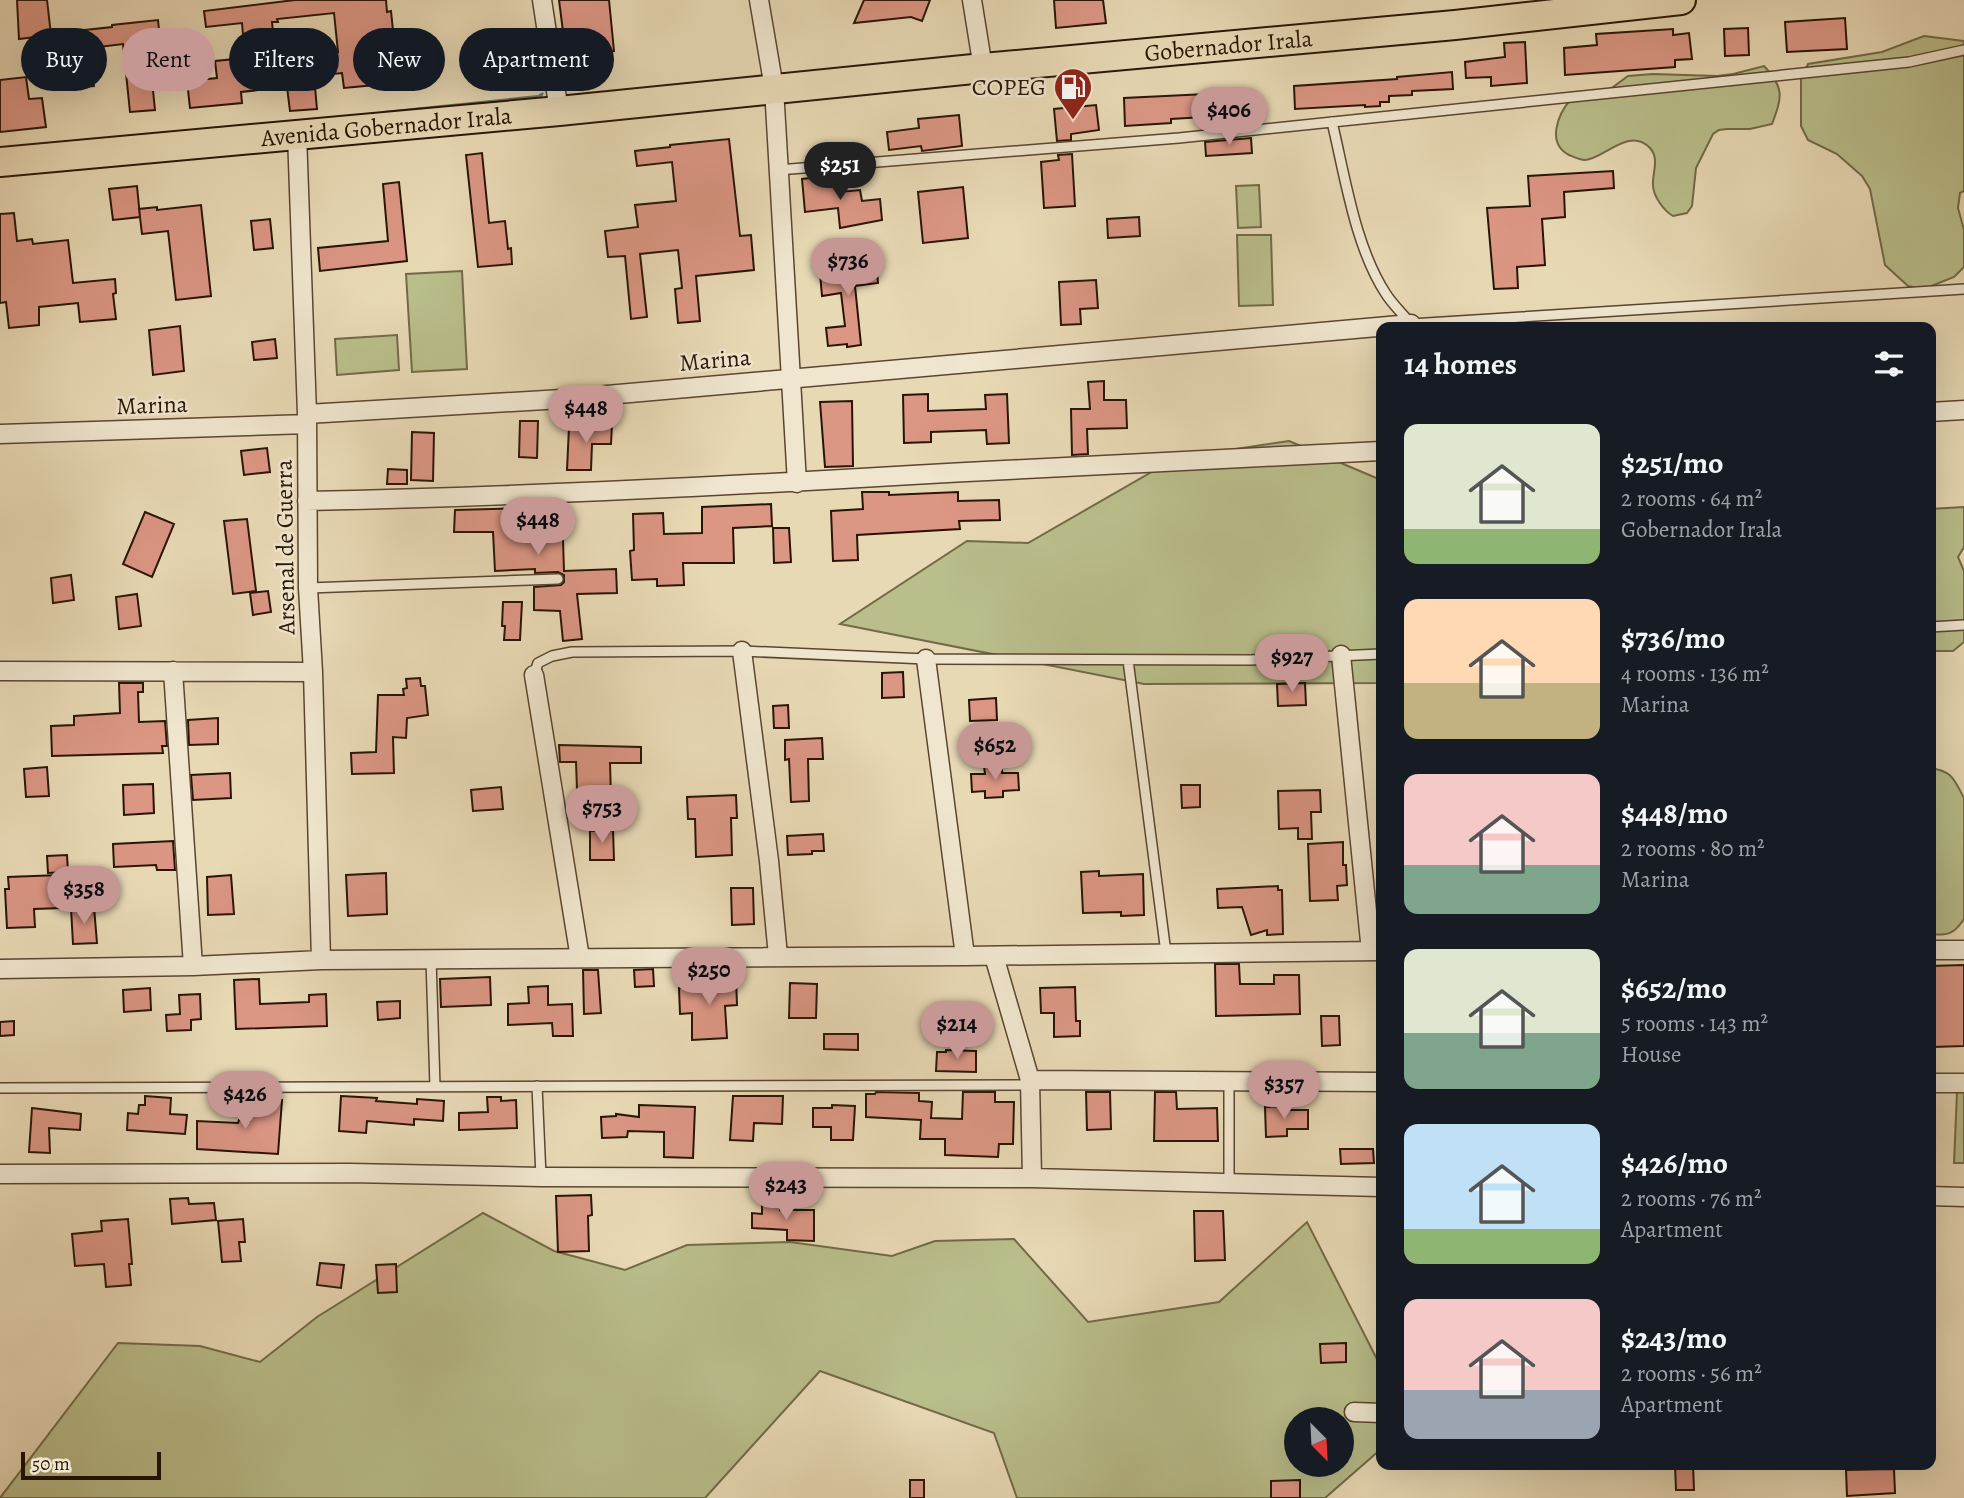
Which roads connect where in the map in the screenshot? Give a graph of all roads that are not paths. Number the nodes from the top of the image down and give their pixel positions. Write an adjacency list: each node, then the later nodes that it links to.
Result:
1 (542, 0): 8 (street)
2 (759, 0): 7 (street)
3 (972, 0): 6 (street)
4 (1681, 0): 6 (main road, Gobernador Irala)
5 (1964, 50): 9 (lane)
6 (983, 68): 7 (main road, Gobernador Irala)
7 (774, 88): 8 (main road, Avenida Gobernador Irala); 12 (street)
8 (559, 111): 10 (main road, Avenida Gobernador Irala)
9 (1332, 122): 12 (lane); 14 (lane)
10 (297, 134): 11 (main road, Avenida Gobernador Irala); 20 (street, Arsenal de Guerra)
11 (0, 162)
12 (778, 170): 17 (street)
13 (1964, 289): 15 (lane)
14 (1415, 322)
15 (1464, 322)
16 (1376, 328): 17 (street, Marina)
17 (790, 378): 20 (street, Marina); 23 (street)
18 (1964, 410): 19 (street)
19 (1936, 412)
20 (307, 419): 21 (street, Marina); 24 (street, Arsenal de Guerra)
21 (0, 434)
22 (1376, 450): 23 (street)
23 (797, 483): 24 (street)
24 (307, 501): 26 (street, Arsenal de Guerra)
25 (558, 579): 26 (lane)
26 (308, 588): 36 (street, Arsenal de Guerra)
27 (1964, 625): 28 (lane)
28 (1936, 627)
29 (742, 651): 32 (lane); 37 (lane); 42 (street)
30 (1376, 653): 31 (lane)
31 (1341, 655): 33 (lane); 40 (street)
32 (926, 659): 33 (lane); 43 (street)
33 (1128, 660): 41 (lane)
34 (0, 671): 35 (street)
35 (173, 671): 36 (street); 48 (street)
36 (313, 672): 47 (street, Arsenal de Guerra)
37 (534, 675): 45 (street)
38 (1936, 950): 39 (street)
39 (1964, 950)
40 (1376, 951): 41 (street)
41 (1166, 953): 44 (street)
42 (778, 956): 43 (street); 45 (street)
43 (965, 956): 44 (street)
44 (995, 956): 50 (street)
45 (580, 958): 46 (street)
46 (431, 959): 47 (street); 55 (lane)
47 (321, 960): 48 (street)
48 (193, 966): 49 (street)
49 (0, 969)
50 (1030, 1082): 51 (street); 56 (lane); 60 (street)
51 (1229, 1082): 52 (street); 61 (lane)
52 (1376, 1082)
53 (1936, 1083): 54 (street)
54 (1964, 1083)
55 (435, 1086): 56 (lane); 57 (lane)
56 (537, 1086): 59 (lane)
57 (0, 1088)
58 (0, 1174): 59 (street)
59 (541, 1177): 60 (street)
60 (1032, 1178): 61 (street)
61 (1229, 1182): 62 (street)
62 (1376, 1186)
63 (1936, 1196): 64 (street)
64 (1964, 1197)
65 (1354, 1412): 66 (street)
66 (1376, 1413)

